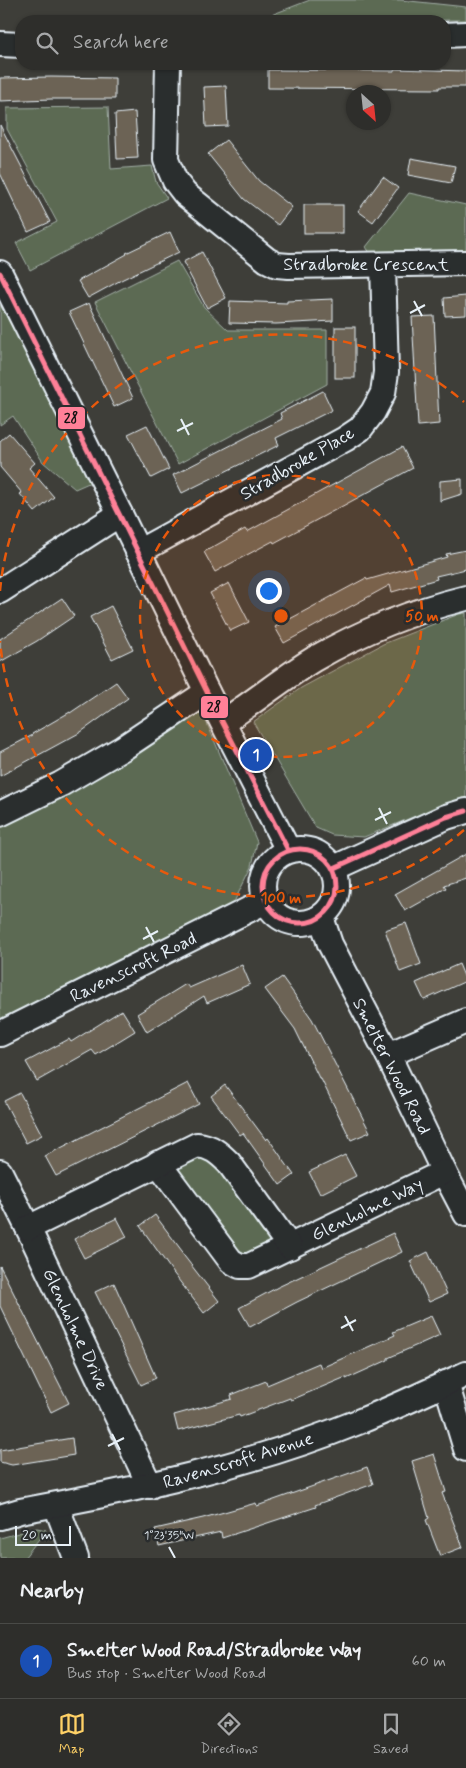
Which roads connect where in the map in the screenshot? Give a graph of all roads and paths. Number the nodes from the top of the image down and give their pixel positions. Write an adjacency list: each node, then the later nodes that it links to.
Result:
1 (466, 34): 2 (street)
2 (451, 35)
3 (0, 44): 4 (street)
4 (15, 45)
5 (168, 70): 7 (street, Stradbroke Crescent)
6 (466, 263): 7 (street, Stradbroke Crescent)
7 (383, 265): 10 (street, Stradbroke Place)
8 (0, 273): 9 (street)
9 (120, 514): 10 (street); 11 (street)
10 (138, 552): 13 (street)
11 (0, 591)
12 (466, 598): 14 (street)
13 (207, 692): 14 (street); 16 (street)
14 (223, 722): 17 (street)
15 (466, 811): 18 (street)
16 (0, 814)
17 (288, 850): 18 (street); 19 (street)
18 (334, 868): 20 (street)
19 (266, 901): 20 (street); 22 (street, Ravenscroft Road)
20 (321, 917): 23 (street, Smelter Wood Road)
21 (466, 1021): 23 (street)
22 (0, 1034)
23 (388, 1055): 26 (street, Smelter Wood Road)
24 (158, 1163): 28 (street, Glenholme Way); 29 (street, Glenholme Way); 29 (street, Glenholme Way)
25 (0, 1172): 28 (street, Glenholme Drive)
26 (444, 1172): 27 (street, Smelter Wood Road); 29 (street, Glenholme Way)
27 (464, 1203)
28 (28, 1228): 32 (street, Glenholme Drive)
29 (290, 1246)
30 (456, 1379): 31 (street); 32 (street, Ravenscroft Avenue)
31 (466, 1449)
32 (150, 1486): 33 (street, Ravenscroft Avenue)
33 (56, 1504): 34 (street, Ravenscroft Avenue); 35 (street)
34 (0, 1517)
35 (76, 1558)

